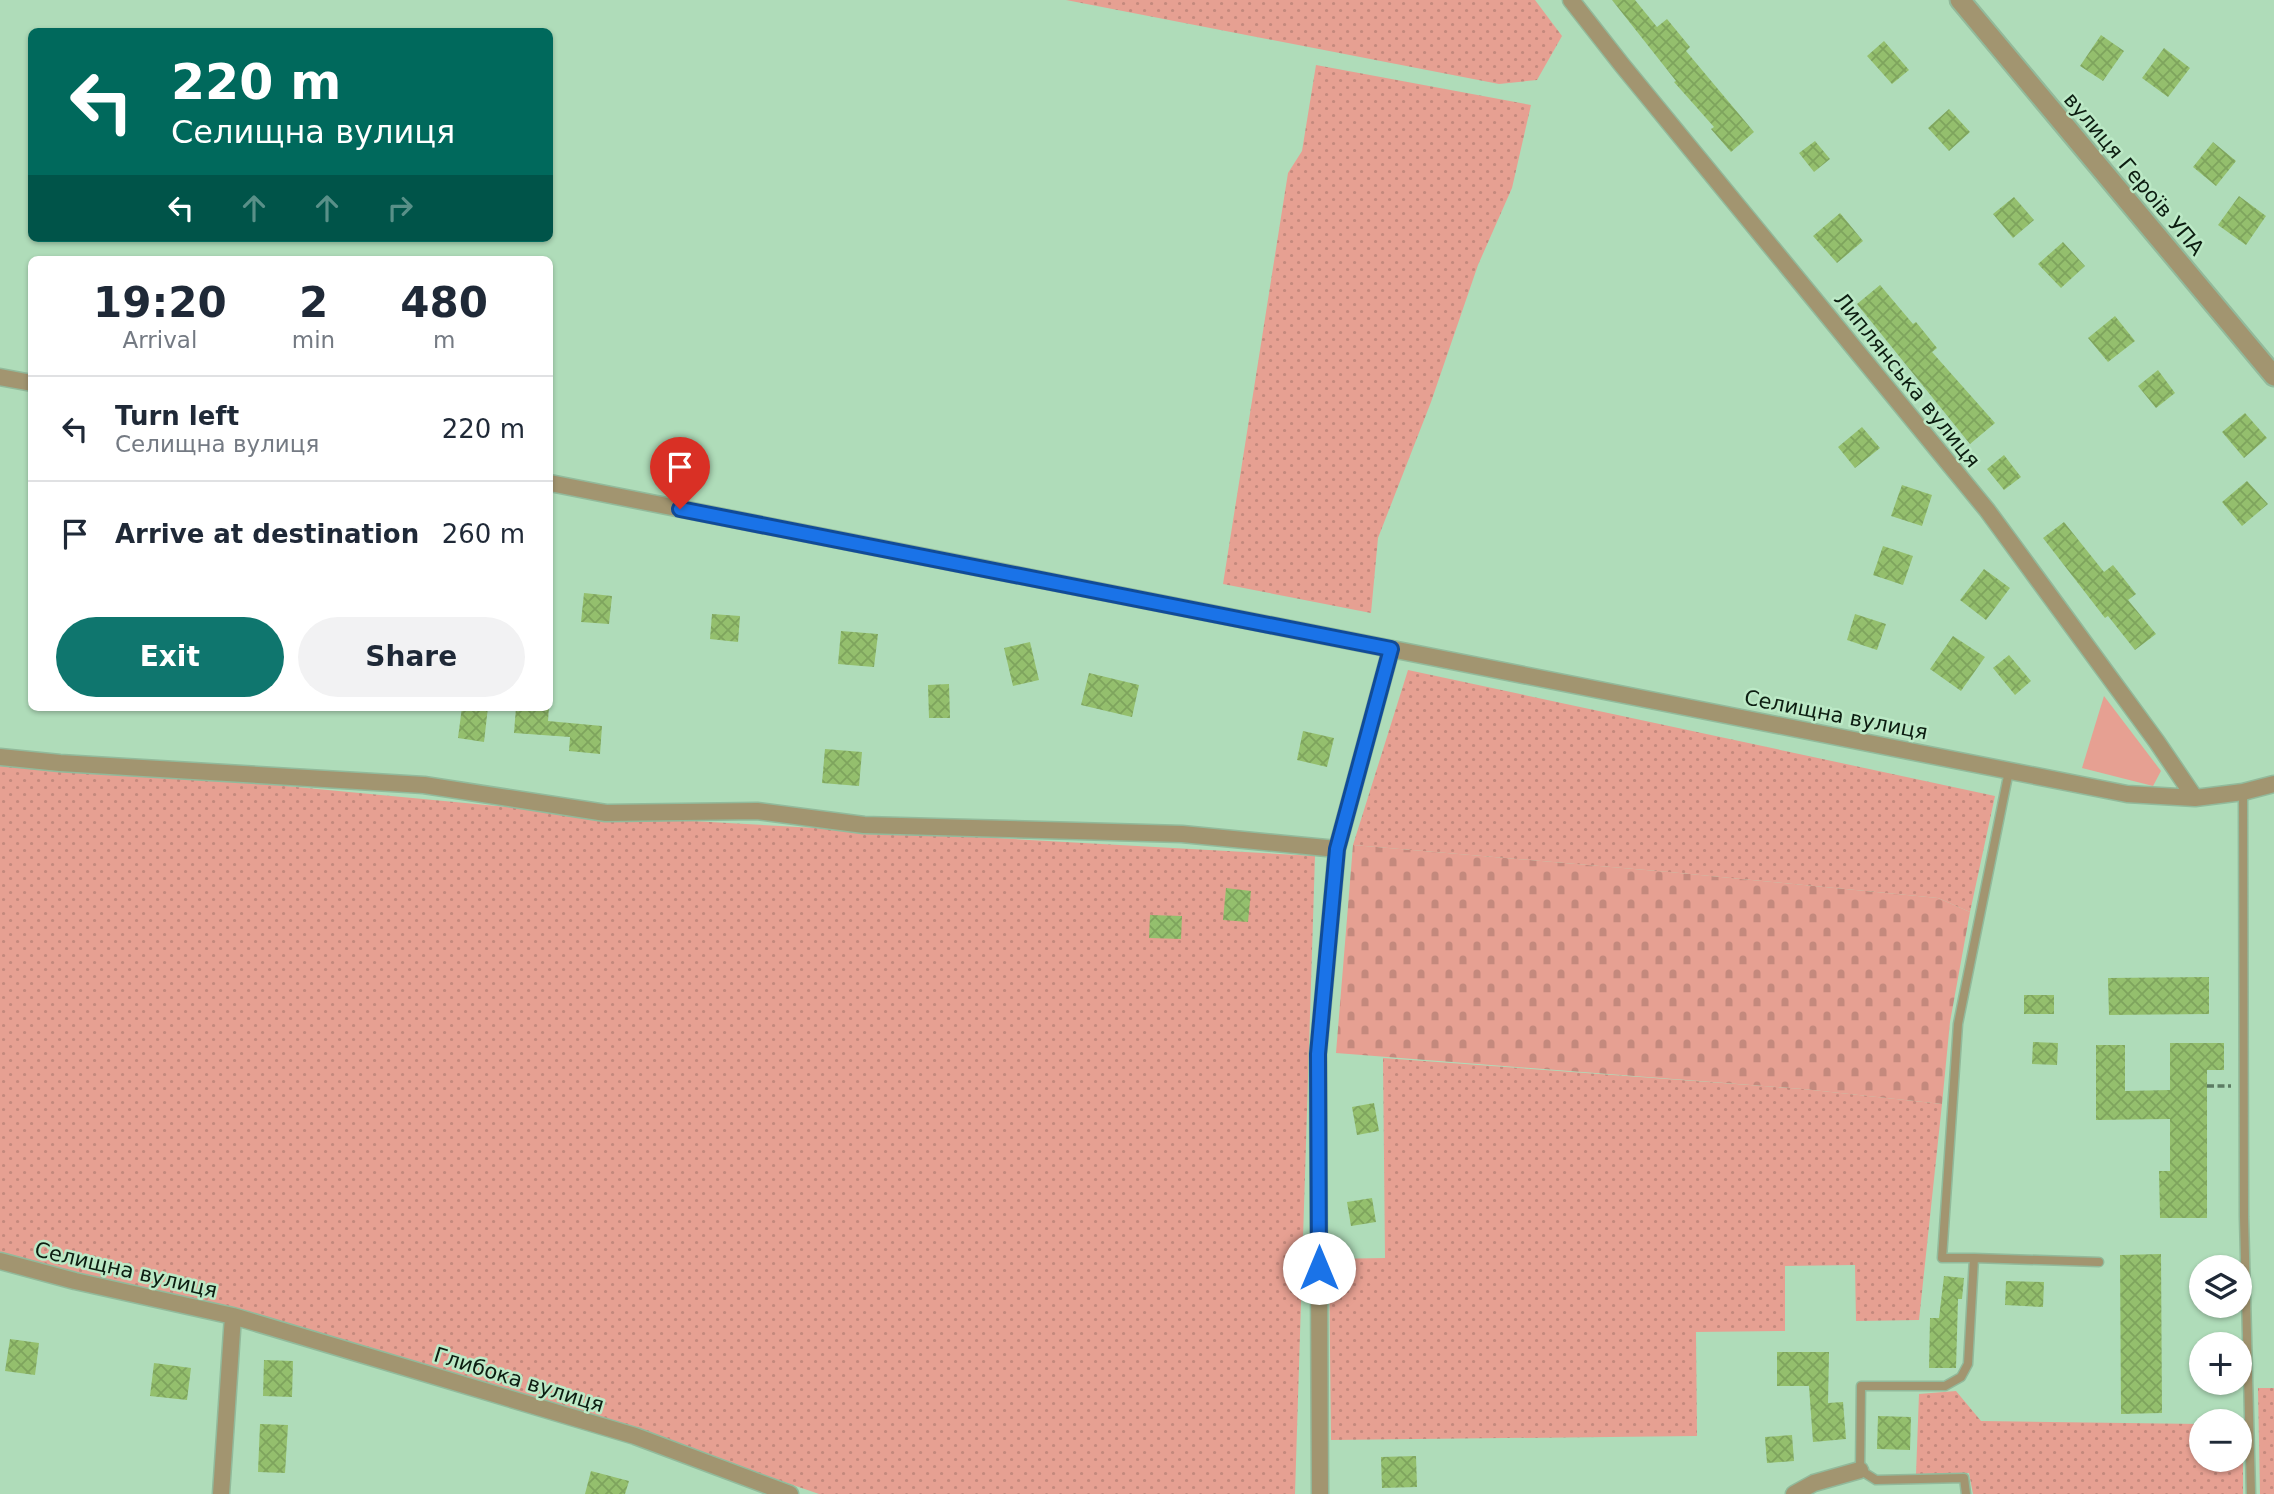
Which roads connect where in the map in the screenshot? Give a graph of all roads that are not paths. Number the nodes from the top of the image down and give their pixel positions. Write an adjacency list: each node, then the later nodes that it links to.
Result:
1 (1572, 0): 12 (street, Липлянська вулиця)
2 (1960, 0): 3 (street, вулиця Героїв УПА)
3 (2274, 376)
4 (0, 377): 5 (street)
5 (28, 382)
6 (553, 484): 7 (street, Селищна вулиця)
7 (1391, 649): 9 (street, Селищна вулиця); 13 (street)
8 (0, 757): 13 (street)
9 (2009, 771): 12 (street, Селищна вулиця); 14 (lane)
10 (2274, 784): 11 (street, Селищна вулиця)
11 (2243, 792): 12 (street, Селищна вулиця); 24 (lane)
12 (2195, 798)
13 (1337, 849): 21 (street)
14 (1974, 1258): 16 (lane); 18 (lane)
15 (0, 1261): 17 (street, Селищна вулиця)
16 (2099, 1262)
17 (233, 1316): 19 (street, Селищна вулиця); 20 (street, Глибока вулиця)
18 (1860, 1471): 22 (street); 23 (lane)
19 (221, 1494)
20 (790, 1494)
21 (1320, 1494)
22 (1794, 1494)
23 (1966, 1494)
24 (2251, 1494)

